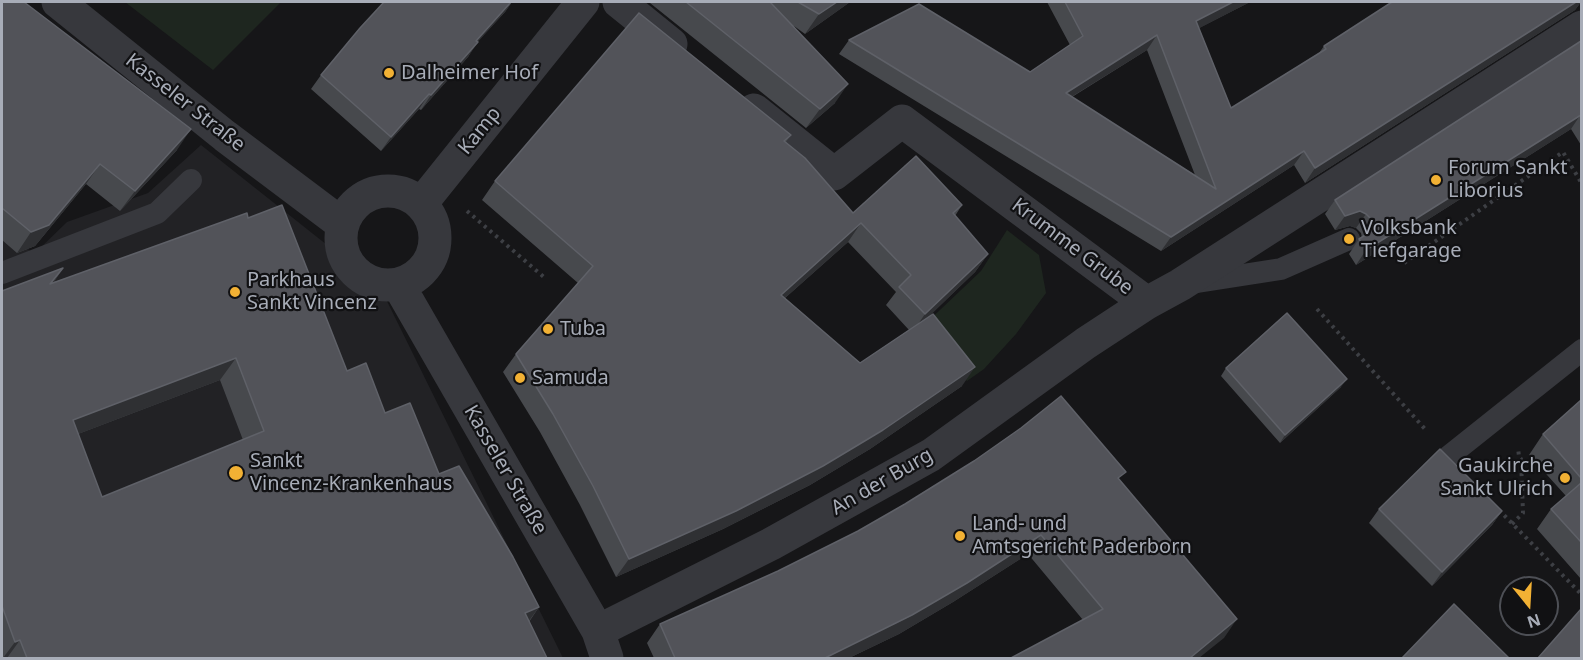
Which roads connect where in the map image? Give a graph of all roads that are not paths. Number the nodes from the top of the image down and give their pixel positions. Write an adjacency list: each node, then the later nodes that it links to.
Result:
1 (58, 2): 9 (street, Kasseler Straße)
2 (583, 2): 8 (street, Kamp)
3 (619, 2): 5 (street)
4 (1581, 27): 13 (street, Krumme Grube)
5 (696, 64)
6 (733, 93): 14 (street, Krumme Grube)
7 (191, 180): 11 (lane)
8 (429, 194): 9 (street); 12 (street)
9 (342, 224): 12 (street)
10 (1349, 239): 13 (lane)
11 (2, 273)
12 (398, 284): 17 (street, Kasseler Straße)
13 (1180, 285): 14 (street, Krumme Grube)
14 (1147, 303): 17 (street, An der Burg)
15 (1581, 350): 16 (lane)
16 (1449, 456)
17 (603, 645)

